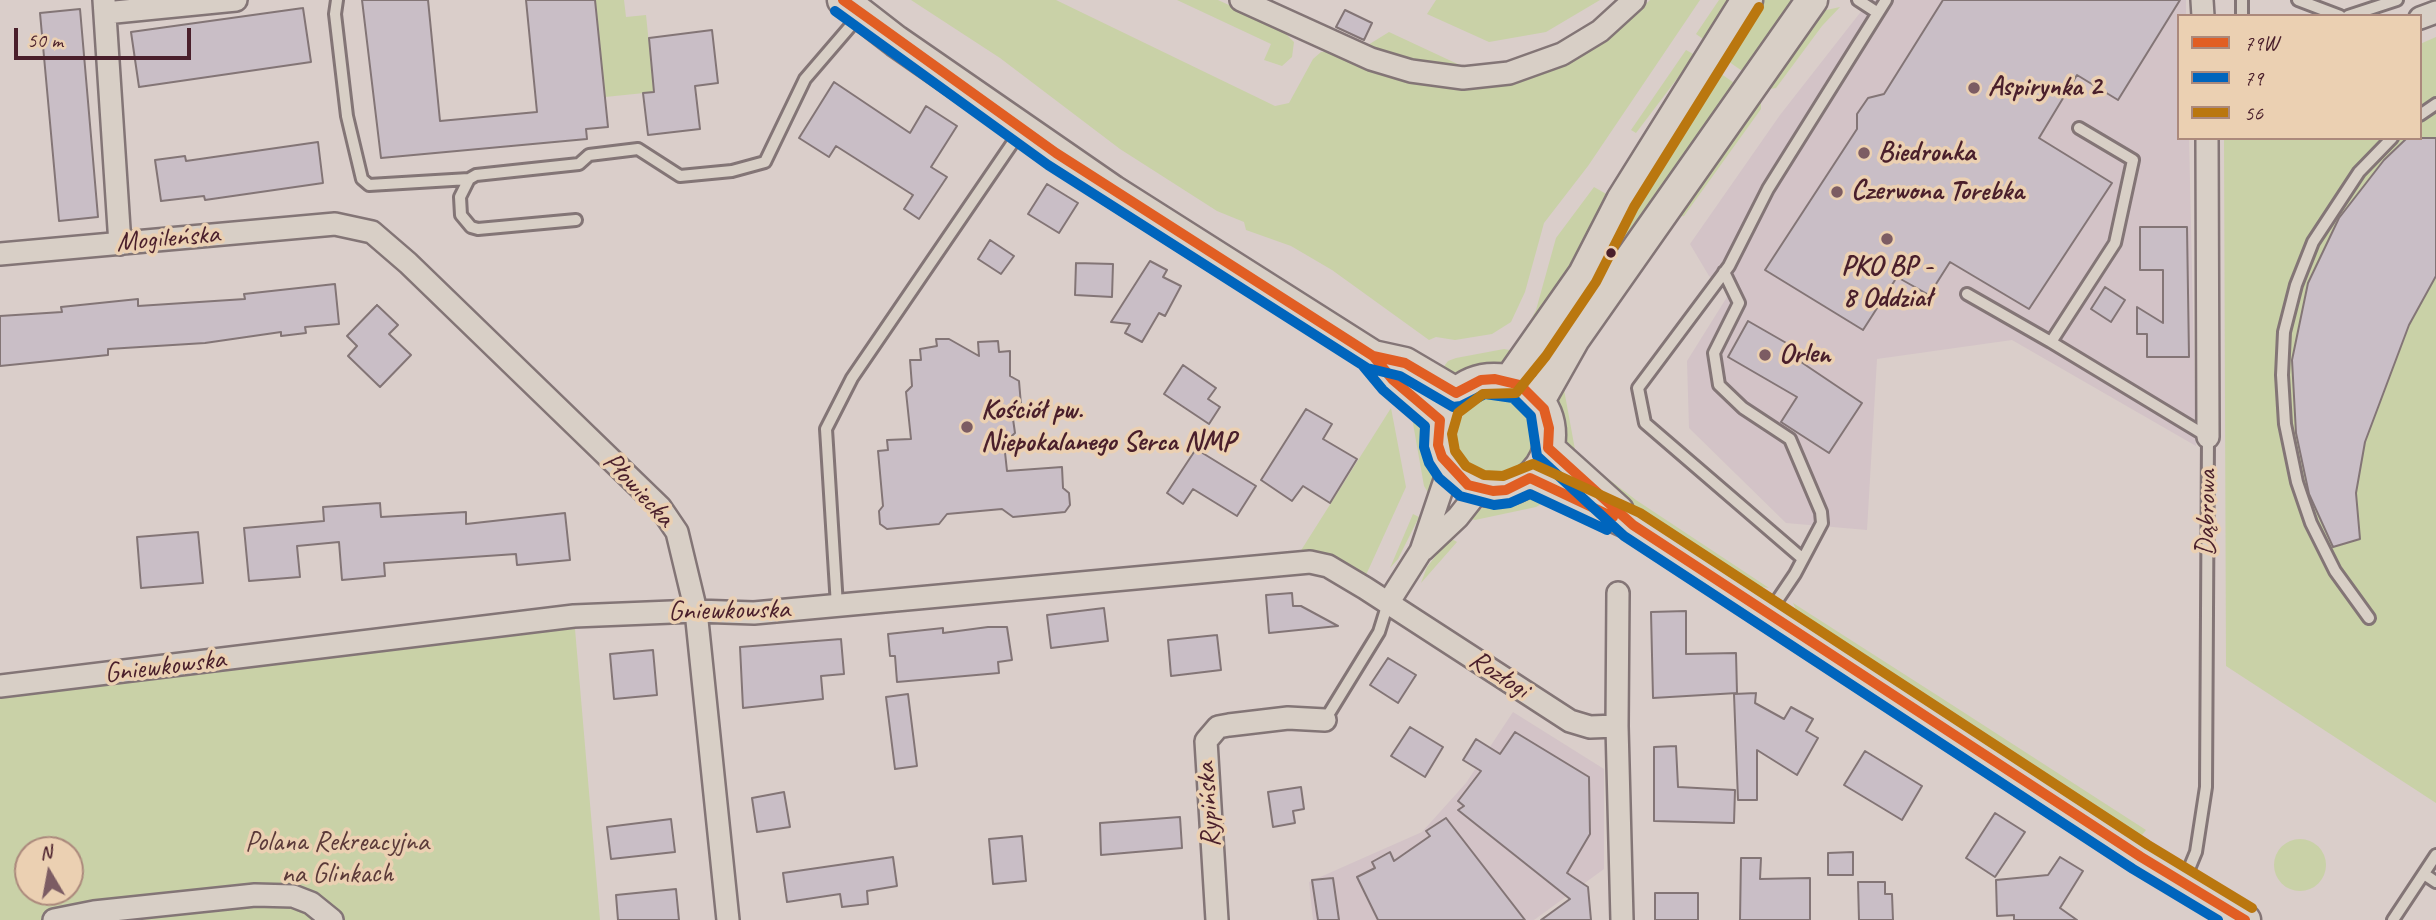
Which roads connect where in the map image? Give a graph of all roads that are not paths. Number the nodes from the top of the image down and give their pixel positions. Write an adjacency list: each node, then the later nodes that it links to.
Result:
1 (236, 0): 11 (street)
2 (337, 0): 20 (lane)
3 (1241, 0): 4 (street)
4 (1634, 0)
5 (1747, 0): 29 (street)
6 (1812, 0): 31 (street)
7 (1858, 0): 13 (lane)
8 (1886, 0): 13 (lane)
9 (2298, 0): 14 (lane)
10 (2397, 0): 15 (lane)
11 (104, 6): 23 (street)
12 (852, 7): 17 (street); 20 (lane)
13 (1878, 13): 25 (lane)
14 (2335, 14)
15 (2354, 14)
16 (2079, 128): 27 (lane)
17 (1022, 129): 28 (street); 43 (lane)
18 (2207, 140): 33 (street, Dąbrowa)
19 (2390, 140): 46 (lane)
20 (468, 179): 21 (lane)
21 (576, 220)
22 (335, 224): 23 (street, Mogileńska); 44 (street, Płowiecka)
23 (120, 244): 24 (street, Mogileńska)
24 (0, 254)
25 (1724, 272): 40 (lane); 40 (lane)
26 (1967, 294): 27 (lane)
27 (2051, 342): 33 (lane)
28 (1373, 356): 30 (street); 32 (street)
29 (1509, 381): 30 (street); 31 (street)
30 (1456, 393): 32 (street)
31 (1539, 401): 34 (street)
32 (1440, 420): 35 (street)
33 (2208, 437): 53 (lane, Dąbrowa)
34 (1548, 448): 36 (street); 38 (street)
35 (1448, 468): 37 (street); 39 (street)
36 (1530, 478): 37 (street); 38 (street)
37 (1480, 489): 39 (street)
38 (1633, 525): 45 (street)
39 (1421, 551): 42 (street)
40 (1803, 559): 45 (lane)
41 (1618, 593): 49 (street)
42 (1388, 603): 43 (street, Gniewkowska); 48 (lane, Rypińska); 49 (street, Rozłogi)
43 (837, 606): 44 (street, Gniewkowska)
44 (696, 611): 47 (street, Gniewkowska); 57 (street, Płowiecka)
45 (1769, 612): 53 (street)
46 (2369, 618)
47 (0, 686)
48 (1325, 720): 58 (street, Rypińska)
49 (1617, 726): 59 (street)
50 (2436, 855): 51 (lane)
51 (2424, 874): 52 (lane); 60 (lane)
52 (2436, 882)
53 (2183, 883): 54 (street)
54 (2231, 916)
55 (54, 920): 56 (street)
56 (332, 920)
57 (728, 920)
58 (1217, 920)
59 (1622, 920)
60 (2393, 920)

